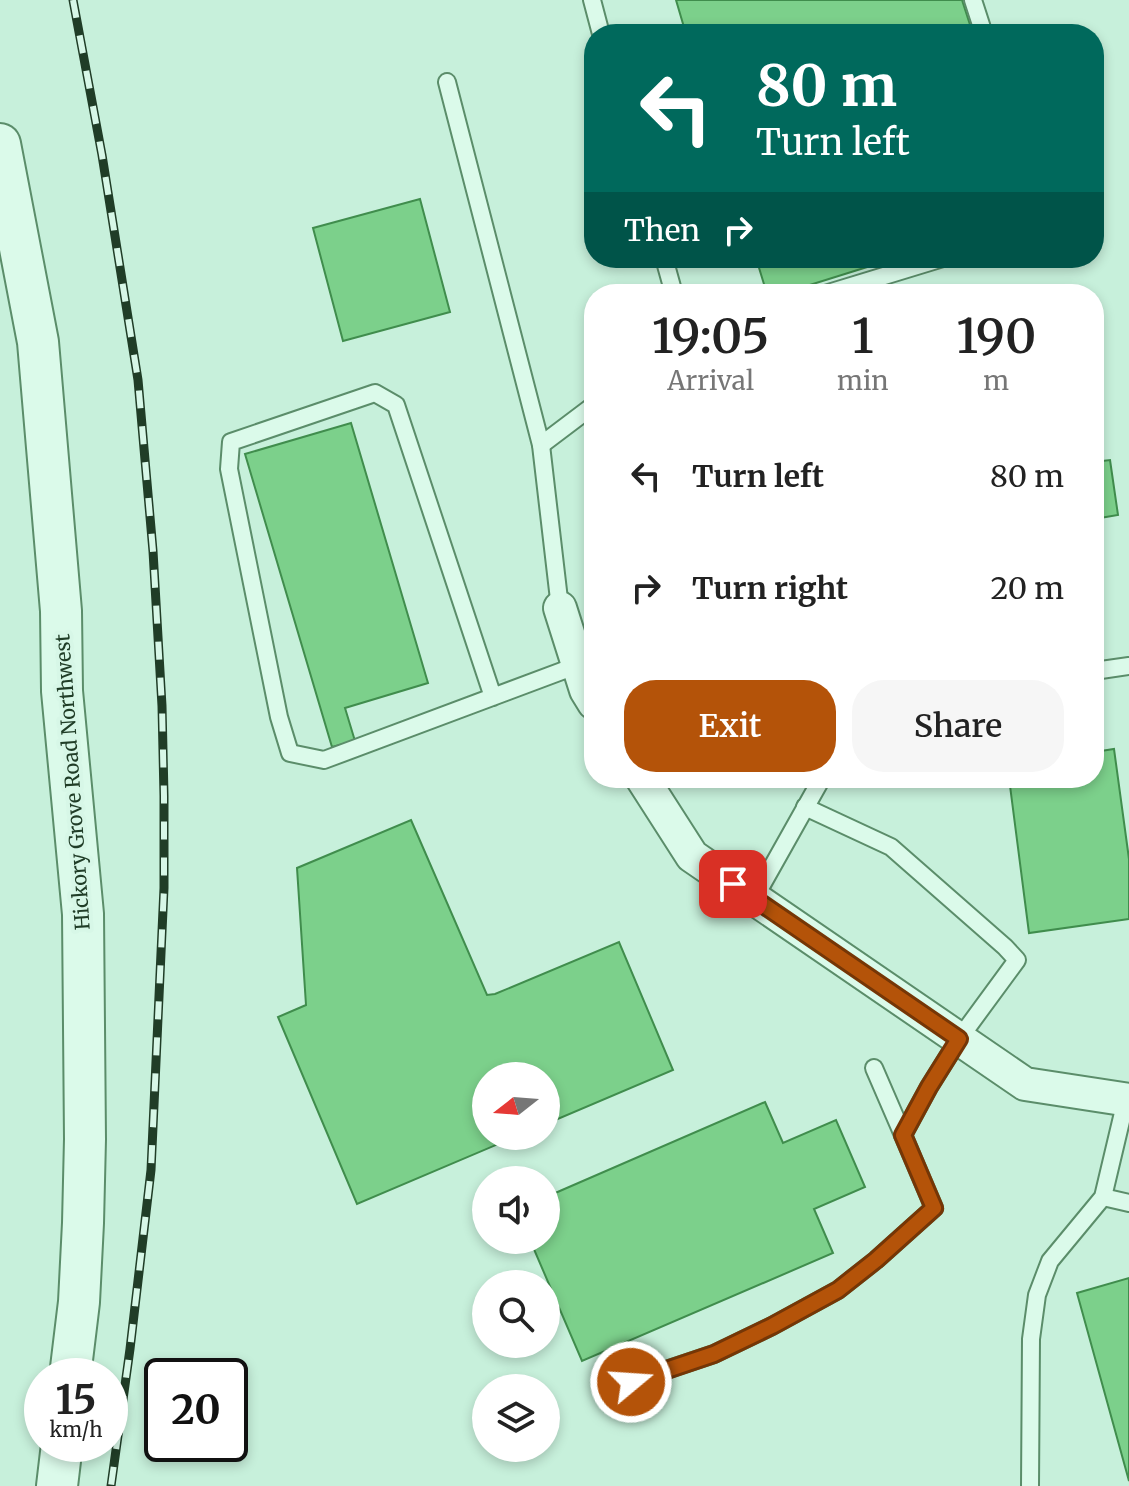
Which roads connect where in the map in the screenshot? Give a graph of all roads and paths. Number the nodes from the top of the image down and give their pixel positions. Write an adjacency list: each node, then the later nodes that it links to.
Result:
1 (592, 0): 3 (lane)
2 (973, 0): 4 (lane)
3 (598, 24)
4 (981, 24)
5 (447, 82): 10 (lane)
6 (0, 144): 27 (street, Hickory Grove Road Northwest)
7 (910, 268): 8 (lane)
8 (858, 284)
9 (584, 413): 10 (lane)
10 (541, 445): 11 (lane)
11 (560, 608): 12 (street)
12 (578, 665): 15 (street); 16 (lane)
13 (1129, 666): 14 (lane)
14 (1104, 670)
15 (584, 684)
16 (493, 697): 16 (lane)
17 (648, 788): 20 (street)
18 (816, 788): 19 (lane)
19 (805, 807): 20 (lane); 21 (lane)
20 (754, 899): 21 (street)
21 (959, 1039): 23 (street); 24 (lane)
22 (874, 1068): 24 (lane)
23 (1128, 1100): 25 (lane)
24 (903, 1135): 28 (lane)
25 (1103, 1197): 26 (lane); 31 (lane)
26 (1129, 1203)
27 (72, 1358)
28 (603, 1391)
29 (60, 1462): 30 (street)
30 (57, 1486)
31 (1030, 1486)

